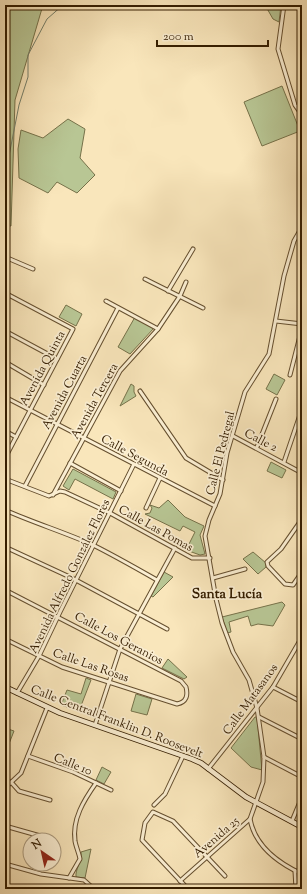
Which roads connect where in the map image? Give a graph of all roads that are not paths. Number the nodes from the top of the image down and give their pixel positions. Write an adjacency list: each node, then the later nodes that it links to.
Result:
1 (284, 5): 2 (street)
2 (302, 115)
3 (302, 227): 15 (street, Calle El Pedregal)
4 (193, 249): 9 (street)
5 (5, 257): 6 (street)
6 (33, 269)
7 (146, 279): 9 (street)
8 (186, 282): 11 (street, Avenida Tercera)
9 (168, 291): 11 (street)
10 (5, 293): 20 (street, Avenida Quinta)
11 (180, 296): 14 (street); 18 (street, Avenida Tercera)
12 (106, 301): 13 (street)
13 (118, 308): 18 (street); 29 (street, Avenida Cuarta)
14 (203, 308)
15 (276, 321): 16 (street); 31 (street, Calle El Pedregal)
16 (302, 324)
17 (302, 328): 22 (street)
18 (158, 329): 33 (street, Avenida Tercera)
19 (5, 331): 20 (street)
20 (57, 359): 23 (street, Avenida Quinta)
21 (5, 362): 23 (street)
22 (290, 375)
23 (44, 385): 28 (street, Avenida Quinta)
24 (140, 391): 42 (street)
25 (5, 396): 28 (street, Calle Segunda)
26 (276, 399): 34 (street)
27 (302, 409): 36 (street)
28 (30, 410): 29 (street, Calle Segunda); 32 (street, Avenida Quinta)
29 (57, 424): 33 (street, Calle Segunda); 43 (street, Avenida Cuarta)
30 (5, 431): 32 (street)
31 (233, 436): 34 (street, Calle 2); 42 (street, Calle El Pedregal)
32 (16, 437): 35 (street, Avenida Quinta)
33 (83, 438): 37 (street, Avenida Tercera); 38 (street, Calle Segunda)
34 (257, 447): 36 (street, Calle 2)
35 (5, 458)
36 (284, 462): 39 (street, Calle 2)
37 (70, 463): 44 (street); 45 (street, Avenida Tercera)
38 (134, 464): 40 (street, Calle Segunda); 44 (street, Avenida Alfredo González Flores)
39 (302, 472)
40 (160, 478): 46 (street, Calle Segunda); 47 (street)
41 (5, 479): 43 (street, Calle Las Pomas)
42 (223, 480): 46 (street, Calle El Pedregal)
43 (25, 486): 45 (street, Calle Las Pomas)
44 (121, 491): 49 (street, Avenida Alfredo González Flores)
45 (53, 495): 49 (street, Calle Las Pomas)
46 (214, 506): 54 (street, Calle El Pedregal)
47 (146, 508)
48 (5, 510): 51 (street)
49 (110, 513): 51 (street, Avenida Alfredo González Flores); 53 (street, Calle Las Pomas)
50 (302, 520): 56 (street)
51 (93, 545): 58 (street); 59 (street, Avenida Alfredo González Flores)
52 (5, 547): 59 (street)
53 (174, 548): 54 (street, Calle Las Pomas); 58 (street)
54 (210, 558): 57 (street, Calle El Pedregal)
55 (245, 569): 57 (street)
56 (302, 572)
57 (213, 578): 77 (street, Calle El Pedregal)
58 (158, 580): 61 (street)
59 (75, 581): 61 (street); 62 (street, Avenida Alfredo González Flores)
60 (5, 590): 62 (street, Calle Los Geranios)
61 (139, 614): 63 (street); 67 (street)
62 (58, 616): 67 (street, Calle Los Geranios); 69 (street, Avenida Alfredo González Flores)
63 (168, 623)
64 (302, 638): 66 (street, Calle Matasanos)
65 (5, 639): 69 (street, Calle Las Rosas)
66 (297, 647): 68 (street); 72 (street, Calle Matasanos)
67 (120, 649): 70 (street); 74 (street, Calle Los Geranios)
68 (302, 650)
69 (40, 656): 70 (street, Calle Las Rosas); 73 (street, Avenida Alfredo González Flores)
70 (108, 682): 74 (street, Calle Las Rosas); 79 (street)
71 (5, 687): 73 (main road, Calle Central Franklin D. Roosevelt)
72 (273, 687): 75 (street); 77 (street, Calle Matasanos)
73 (17, 693): 76 (main road, Calle Central Franklin D. Roosevelt)
74 (172, 702)
75 (302, 702)
76 (47, 708): 79 (main road, Calle Central Franklin D. Roosevelt); 82 (street)
77 (257, 708): 78 (street, Avenida 25); 84 (street, Calle Matasanos)
78 (259, 717): 80 (street); 83 (street, Avenida 25)
79 (95, 724): 81 (main road, Calle Central Franklin D. Roosevelt)
80 (302, 739)
81 (184, 755): 84 (main road, Calle Central Franklin D. Roosevelt); 93 (street)
82 (28, 756): 86 (street); 87 (street, Calle 10)
83 (264, 757): 85 (street); 92 (street, Avenida 25)
84 (208, 768): 92 (main road, Calle Central Franklin D. Roosevelt)
85 (302, 777)
86 (11, 782): 88 (street); 91 (street)
87 (96, 783): 89 (street, Calle 10); 104 (street)
88 (5, 788)
89 (111, 790)
90 (302, 797): 95 (street)
91 (50, 800)
92 (256, 802): 94 (street, Avenida 25); 95 (main road, Calle Central Franklin D. Roosevelt)
93 (154, 805)
94 (250, 819): 99 (street, Avenida 25); 101 (street)
95 (292, 821): 97 (main road, Calle Central Franklin D. Roosevelt)
96 (5, 826): 98 (street)
97 (302, 826)
98 (26, 832)
99 (206, 857): 103 (street); 105 (street, Avenida 25); 105 (street)
100 (5, 864): 104 (street)
101 (295, 871): 102 (street); 108 (street)
102 (302, 874)
103 (225, 876)
104 (69, 878): 106 (street)
105 (180, 881): 107 (street)
106 (94, 889)
107 (188, 889)
108 (296, 889)

